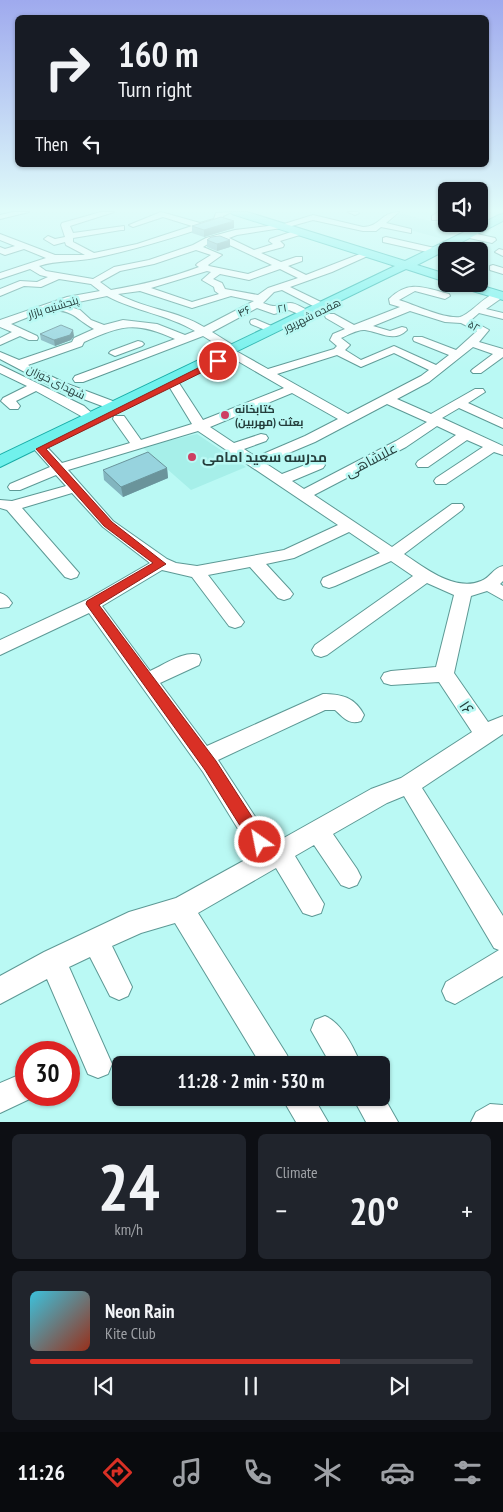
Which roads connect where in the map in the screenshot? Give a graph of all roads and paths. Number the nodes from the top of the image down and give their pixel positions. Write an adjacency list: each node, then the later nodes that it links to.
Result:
1 (37, 264): 9 (street)
2 (99, 264): 11 (street)
3 (140, 264): 11 (street)
4 (202, 264): 10 (street, پنجشنبه بازار)
5 (340, 264): 19 (street)
6 (386, 264): 13 (main road)
7 (416, 264): 13 (main road, هفده شهریور); 14 (main road); 15 (main road)
8 (280, 265): 12 (street); 19 (street)
9 (32, 266): 16 (street); 17 (street)
10 (206, 268): 12 (street); 22 (street, پنجشنبه بازار)
11 (117, 269): 20 (street)
12 (217, 271): 27 (street)
13 (389, 274): 18 (main road); 40 (main road, هفده شهریور); 67 (main road, هفده شهریور)
14 (438, 274)
15 (438, 274)
16 (0, 276)
17 (57, 276): 20 (street); 26 (street)
18 (438, 276)
19 (306, 278): 21 (street, ۴۶)
20 (94, 282): 29 (street)
21 (282, 286): 31 (street, ۴۶); 40 (street)
22 (141, 288): 29 (street, پنجشنبه بازار); 33 (street)
23 (488, 288): 28 (main road)
24 (488, 290): 28 (main road)
25 (252, 292): 31 (street)
26 (0, 293)
27 (231, 293): 31 (street); 33 (street)
28 (502, 293): 38 (street, ۵۲)
29 (113, 296): 32 (street, پنجشنبه بازار); 37 (street); 42 (street)
30 (445, 296): 35 (street)
31 (262, 299): 39 (street, ۲۱); 57 (street, ۴۶)
32 (54, 300): 36 (street, پنجشنبه بازار); 37 (street)
33 (181, 301): 42 (street)
34 (27, 304): 36 (street)
35 (410, 308): 44 (street); 47 (street)
36 (42, 309): 46 (street, پنجشنبه بازار)
37 (84, 309): 54 (street)
38 (478, 310): 45 (street); 47 (street, ۵۲)
39 (274, 311): 43 (street, ۲۱); 49 (street)
40 (326, 311): 43 (main road, هفده شهریور); 53 (street)
41 (0, 312): 46 (street)
42 (159, 312): 52 (street); 57 (street)
43 (305, 313): 49 (main road, هفده شهریور)
44 (387, 316): 51 (street); 53 (street)
45 (501, 316)
46 (16, 318): 50 (street, پنجشنبه بازار)
47 (463, 320): 63 (street, ۵۲)
48 (255, 322): 55 (street)
49 (287, 322): 55 (main road, هفده شهریور)
50 (1, 324): 56 (street)
51 (403, 326): 53 (street)
52 (157, 327): 54 (street); 61 (street)
53 (358, 327): 68 (street)
54 (103, 329): 72 (street)
55 (272, 330): 67 (main road, هفده شهریور)
56 (20, 332): 58 (street); 62 (street)
57 (203, 332): 60 (street); 61 (street)
58 (33, 338)
59 (418, 338): 70 (street)
60 (215, 339): 64 (street); 67 (street)
61 (184, 340): 65 (street)
62 (0, 342)
63 (472, 343): 69 (street); 70 (street)
64 (193, 347)
65 (138, 350): 66 (street); 77 (street)
66 (119, 351)
67 (233, 351): 78 (street); 80 (main road, هفده شهریور); 89 (main road, هفده شهریور)
68 (338, 351): 75 (street); 78 (street)
69 (502, 353): 76 (street)
70 (456, 354): 75 (street)
71 (0, 355): 72 (street, شهدای خوزان)
72 (20, 364): 84 (street, شهدای خوزان)
73 (83, 364): 77 (street)
74 (0, 368): 81 (street, شهدای خوزان)
75 (436, 370): 85 (street)
76 (477, 371)
77 (96, 373): 79 (street)
78 (267, 373): 82 (street)
79 (79, 379)
80 (173, 383): 94 (street); 101 (main road, هفده شهریور)
81 (37, 386): 86 (street, شهدای خوزان); 88 (street)
82 (293, 388): 91 (street); 94 (street)
83 (480, 392): 87 (street, علیشاهی)
84 (84, 396): 86 (street); 89 (street, شهدای خوزان)
85 (387, 399): 91 (street); 92 (street)
86 (68, 403): 90 (street, شهدای خوزان)
87 (458, 403): 92 (street, علیشاهی); 93 (street)
88 (14, 406)
89 (116, 413): 90 (main road, هفده شهریور); 98 (street)
90 (90, 417): 102 (main road, هفده شهریور)
91 (348, 419): 103 (street)
92 (434, 420): 96 (street); 112 (street, علیشاهی)
93 (503, 424)
94 (200, 426): 98 (street); 100 (street)
95 (503, 433): 99 (street)
96 (466, 434): 99 (street); 104 (street)
97 (261, 438): 100 (street)
98 (138, 445): 107 (street)
99 (494, 446): 109 (street)
100 (233, 448): 103 (street)
101 (40, 449): 106 (main road, هفده شهریور); 107 (street)
102 (0, 462)
103 (254, 462): 108 (street)
104 (423, 464)
105 (318, 465): 108 (street)
106 (0, 469)
107 (58, 469): 110 (street); 111 (street)
108 (281, 480): 112 (street)
109 (441, 481)
110 (15, 487)
111 (74, 488): 113 (street); 118 (street)
112 (304, 495): 115 (street)
113 (6, 505): 121 (street)
114 (457, 507): 116 (street)
115 (350, 526): 116 (street); 117 (street)
116 (393, 554): 122 (street); 123 (street)
117 (254, 561): 120 (street); 126 (street)
118 (161, 564): 120 (street); 128 (street)
119 (503, 571): 124 (street)
120 (197, 572): 129 (street)
121 (71, 573)
122 (425, 576): 125 (street); 131 (street)
123 (329, 582)
124 (489, 584): 125 (street); 127 (street)
125 (463, 592): 133 (street)
126 (284, 594)
127 (503, 594)
128 (92, 604): 130 (street); 135 (street)
129 (235, 622)
130 (0, 648)
131 (321, 650)
132 (192, 660): 135 (street)
133 (444, 674): 134 (street); 138 (street, ۱۶)
134 (391, 678)
135 (147, 681): 139 (street)
136 (354, 715): 139 (street)
137 (503, 724): 138 (street)
138 (485, 734): 140 (street)
139 (204, 757): 142 (street)
140 (409, 785): 141 (street); 146 (street)
141 (316, 831): 142 (street); 143 (street)
142 (274, 855): 144 (street); 145 (street)
143 (349, 876)
144 (312, 904)
145 (182, 909): 147 (street); 154 (street)
146 (503, 939)
147 (96, 941): 148 (street); 150 (street)
148 (53, 961): 151 (street); 156 (street)
149 (503, 961): 152 (street)
150 (119, 987)
151 (0, 991)
152 (455, 991)
153 (325, 1030): 155 (street)
154 (272, 1056)
155 (341, 1056)
156 (98, 1064)
157 (15, 1091): 158 (street)
158 (0, 1098)
159 (303, 1106): 162 (street)
160 (373, 1106): 163 (street)
161 (503, 1120): 164 (street)
162 (312, 1122)
163 (383, 1122)
164 (486, 1122)

